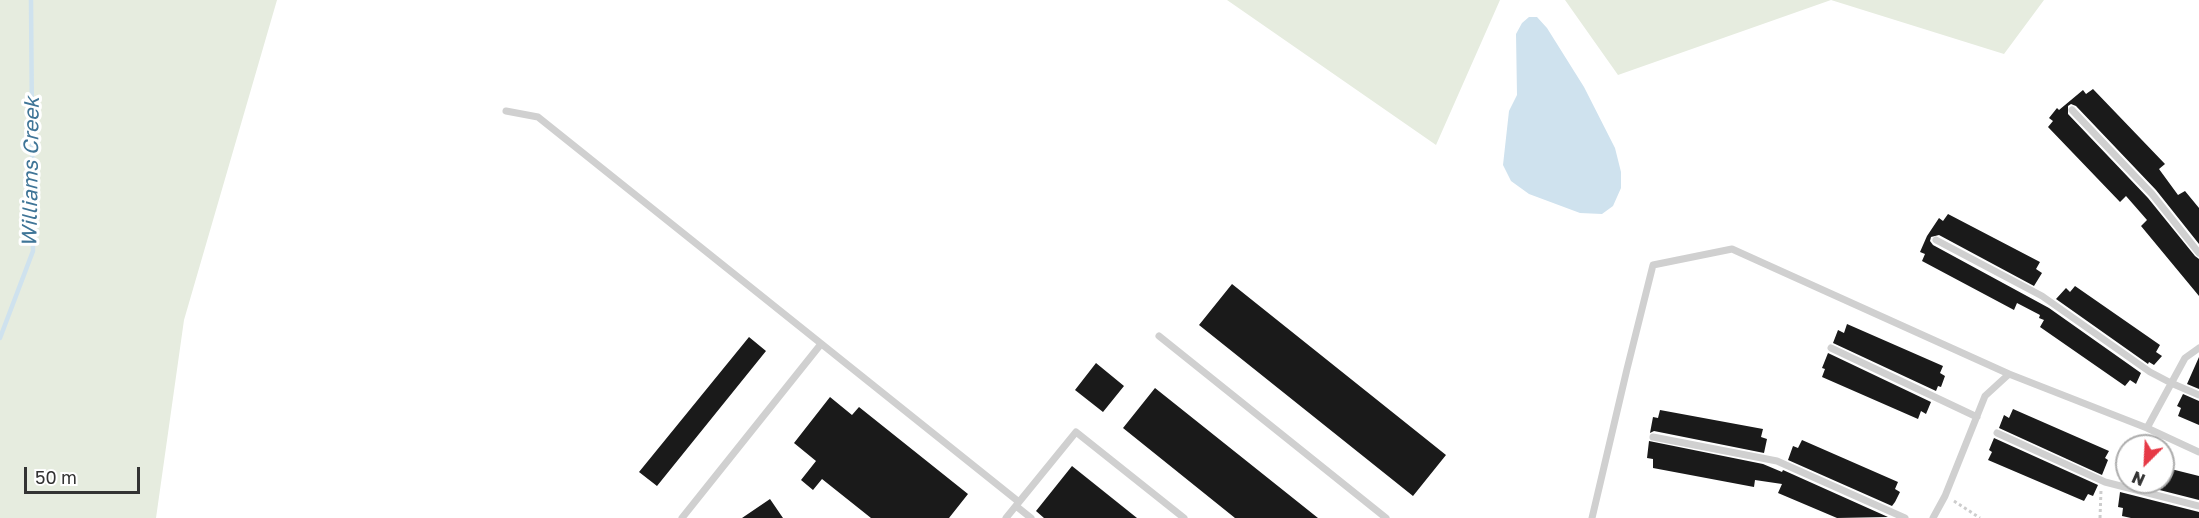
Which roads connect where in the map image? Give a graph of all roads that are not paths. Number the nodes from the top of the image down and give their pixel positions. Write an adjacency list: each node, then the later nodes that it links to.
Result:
1 (2072, 110): 4 (lane)
2 (506, 111): 6 (lane)
3 (1936, 240): 10 (lane)
4 (2199, 253)
5 (1159, 336): 23 (lane)
6 (821, 344): 17 (lane); 19 (lane)
7 (1831, 348): 12 (lane)
8 (2199, 348): 10 (lane)
9 (2009, 374): 12 (lane); 13 (lane); 24 (lane)
10 (2171, 383): 11 (lane); 13 (lane)
11 (2199, 395)
12 (1977, 417): 26 (lane)
13 (2147, 428): 16 (lane)
14 (1996, 433): 18 (lane)
15 (1653, 437): 25 (lane)
16 (2199, 452)
17 (1018, 504): 20 (lane); 21 (lane); 22 (lane)
18 (2199, 506)
19 (682, 518)
20 (1006, 518)
21 (1031, 518)
22 (1184, 518)
23 (1386, 518)
24 (1592, 518)
25 (1905, 518)
26 (1932, 518)

